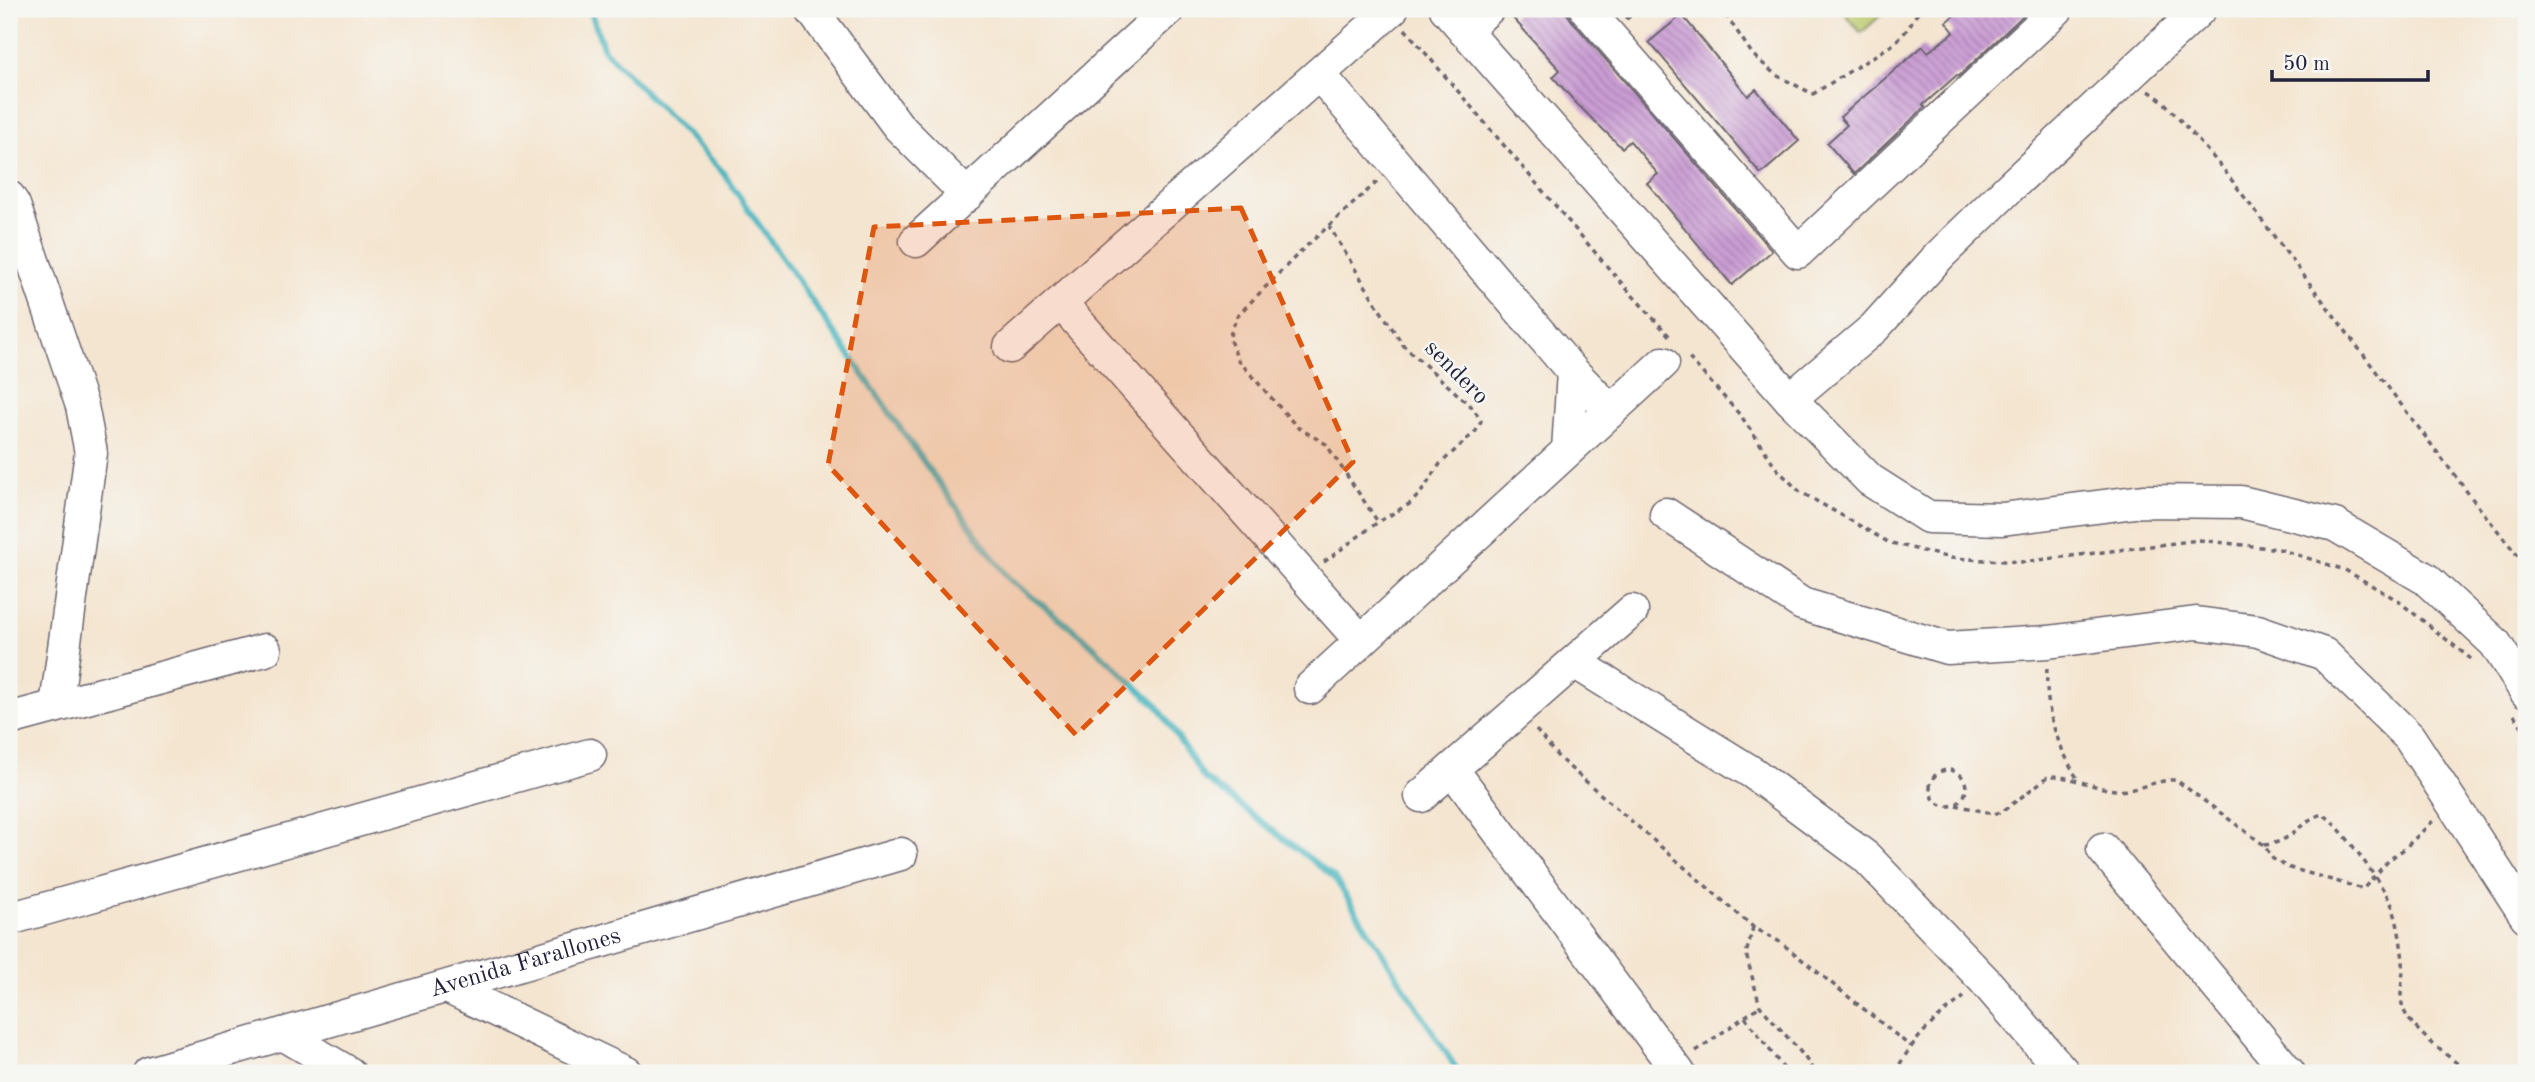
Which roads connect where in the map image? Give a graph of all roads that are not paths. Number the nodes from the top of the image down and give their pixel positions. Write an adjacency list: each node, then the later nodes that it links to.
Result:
1 (811, 9): 10 (street)
2 (1169, 9): 10 (street)
3 (1488, 9): 8 (street)
4 (1586, 9): 5 (street)
5 (2057, 9)
6 (2200, 9): 17 (street)
7 (1391, 10): 9 (street)
8 (1455, 20): 17 (street)
9 (1319, 74): 13 (street); 16 (street)
10 (967, 195): 12 (street)
11 (9, 197): 27 (street)
12 (916, 241)
13 (1061, 303): 14 (street); 22 (street)
14 (1010, 348)
15 (1676, 355): 18 (street)
16 (1573, 372): 18 (street); 19 (street)
17 (1790, 399): 26 (street)
18 (1611, 411): 19 (street)
19 (1568, 450): 22 (street)
20 (1666, 514): 34 (street)
21 (1632, 611): 24 (street)
22 (1361, 641): 25 (street)
23 (265, 650): 27 (street)
24 (1576, 663): 30 (street); 42 (street)
25 (1310, 688)
26 (2519, 702)
27 (56, 706): 28 (street)
28 (9, 719)
29 (590, 755): 35 (street)
30 (1452, 769): 31 (street); 38 (street)
31 (1421, 796)
32 (2103, 849): 43 (street)
33 (901, 854): 36 (street, Avenida Farallones)
34 (2526, 916)
35 (9, 919)
36 (447, 987): 37 (street, Avenida Farallones); 41 (street)
37 (283, 1034): 39 (street, Avenida Farallones); 40 (street)
38 (1677, 1070)
39 (149, 1073)
40 (349, 1073)
41 (626, 1073)
42 (2064, 1073)
43 (2289, 1073)

